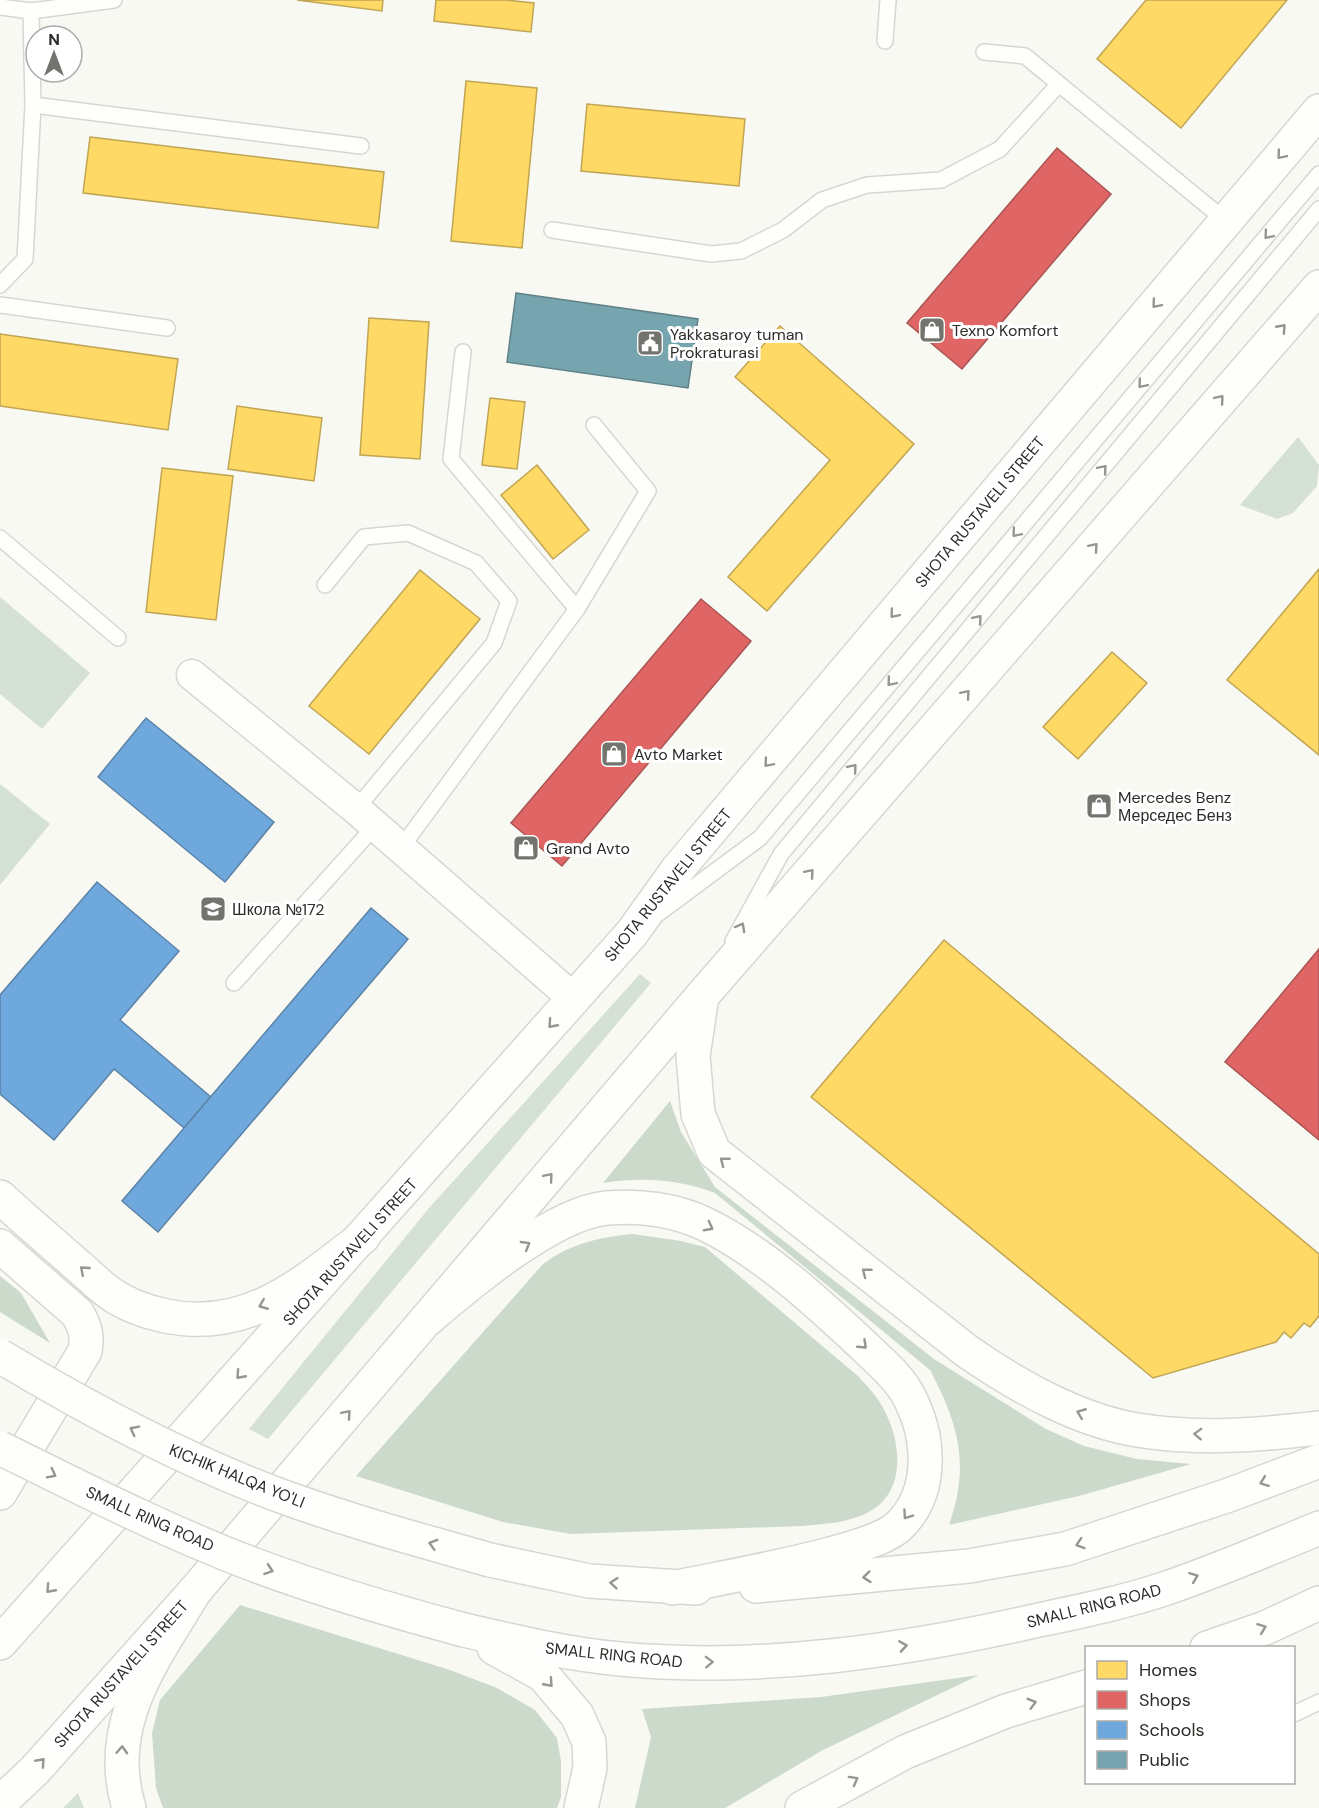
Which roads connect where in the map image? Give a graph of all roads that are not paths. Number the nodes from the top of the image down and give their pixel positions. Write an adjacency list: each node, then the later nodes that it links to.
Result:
1 (114, 0): 4 (lane)
2 (888, 0): 5 (lane)
3 (0, 7): 4 (lane)
4 (31, 11): 8 (lane)
5 (885, 41)
6 (984, 52): 7 (lane)
7 (1059, 84): 13 (lane); 14 (lane)
8 (33, 105): 10 (lane); 15 (lane)
9 (1319, 111): 13 (main road, SHOTA RUSTAVELI STREET, one-way to 13)
10 (361, 146)
11 (1319, 174): 28 (lane, one-way to 28)
12 (1319, 209): 30 (lane, one-way to 12)
13 (1226, 221): 28 (main road, SHOTA RUSTAVELI STREET, one-way to 28)
14 (552, 230)
15 (0, 285)
16 (1319, 287): 30 (main road, SHOTA RUSTAVELI STREET, one-way to 16)
17 (0, 305): 18 (lane)
18 (167, 328)
19 (464, 352): 23 (lane)
20 (594, 425): 23 (lane)
21 (0, 538): 24 (lane)
22 (325, 585): 26 (lane)
23 (577, 609): 27 (lane)
24 (118, 638)
25 (192, 675): 26 (street)
26 (365, 817): 27 (street); 29 (lane)
27 (401, 848): 31 (street)
28 (632, 933): 31 (main road, SHOTA RUSTAVELI STREET)
29 (234, 983)
30 (702, 996): 35 (main road, SHOTA RUSTAVELI STREET, one-way to 30); 37 (main road, one-way to 30)
31 (574, 999): 33 (main road, SHOTA RUSTAVELI STREET, one-way to 33)
32 (0, 1197): 33 (main road, one-way to 32)
33 (363, 1237): 46 (main road, SHOTA RUSTAVELI STREET, one-way to 46)
34 (0, 1246): 40 (main road)
35 (429, 1318): 42 (main road, one-way to 42); 43 (main road, SHOTA RUSTAVELI STREET, one-way to 35)
36 (0, 1356): 42 (main road, KICHIK HALQA YO'LI, one-way to 36, bridge)
37 (1319, 1428)
38 (0, 1448): 45 (main road, SMALL RING ROAD, one-way to 45, bridge)
39 (1319, 1461): 42 (main road, one-way to 42)
40 (0, 1493)
41 (1319, 1528): 45 (main road, SMALL RING ROAD, one-way to 41)
42 (673, 1588)
43 (195, 1591): 51 (main road, SHOTA RUSTAVELI STREET, one-way to 43); 52 (main road, one-way to 43)
44 (1319, 1603): 47 (main road, one-way to 44)
45 (464, 1630): 53 (main road, one-way to 53)
46 (0, 1643)
47 (1210, 1646)
48 (1085, 1687): 54 (main road, one-way to 48)
49 (1319, 1702): 50 (lane)
50 (1295, 1713)
51 (0, 1803)
52 (129, 1808)
53 (581, 1808)
54 (802, 1808)

